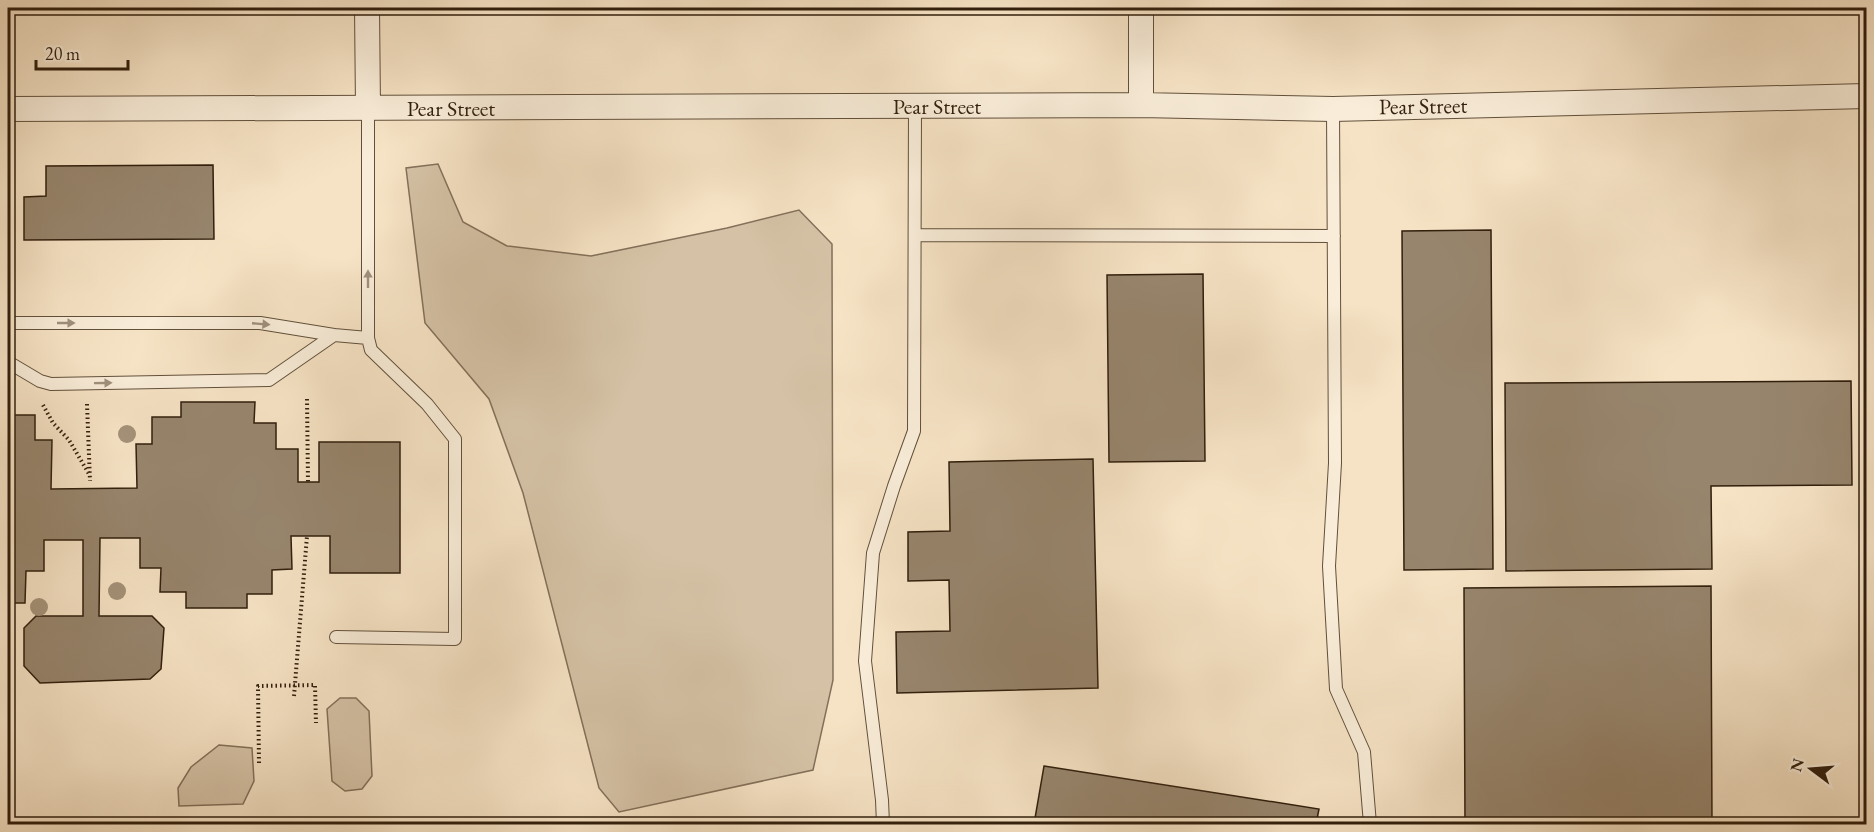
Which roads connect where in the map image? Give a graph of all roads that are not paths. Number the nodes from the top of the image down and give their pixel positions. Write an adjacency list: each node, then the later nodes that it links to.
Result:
1 (368, 8): 6 (street)
2 (1141, 8): 4 (street)
3 (1866, 96): 8 (street, Pear Street)
4 (1141, 105): 5 (street, Pear Street); 8 (street, Pear Street)
5 (915, 106): 6 (street, Pear Street); 9 (lane)
6 (368, 108): 7 (street, Pear Street); 13 (lane, one-way to 6)
7 (8, 109)
8 (1333, 109): 10 (lane)
9 (915, 235): 10 (lane); 16 (lane)
10 (1334, 236): 17 (lane)
11 (8, 323): 12 (lane, one-way to 12)
12 (334, 335): 13 (lane); 14 (lane, one-way to 12)
13 (368, 338): 15 (lane)
14 (8, 362)
15 (336, 637)
16 (883, 825)
17 (1370, 825)

